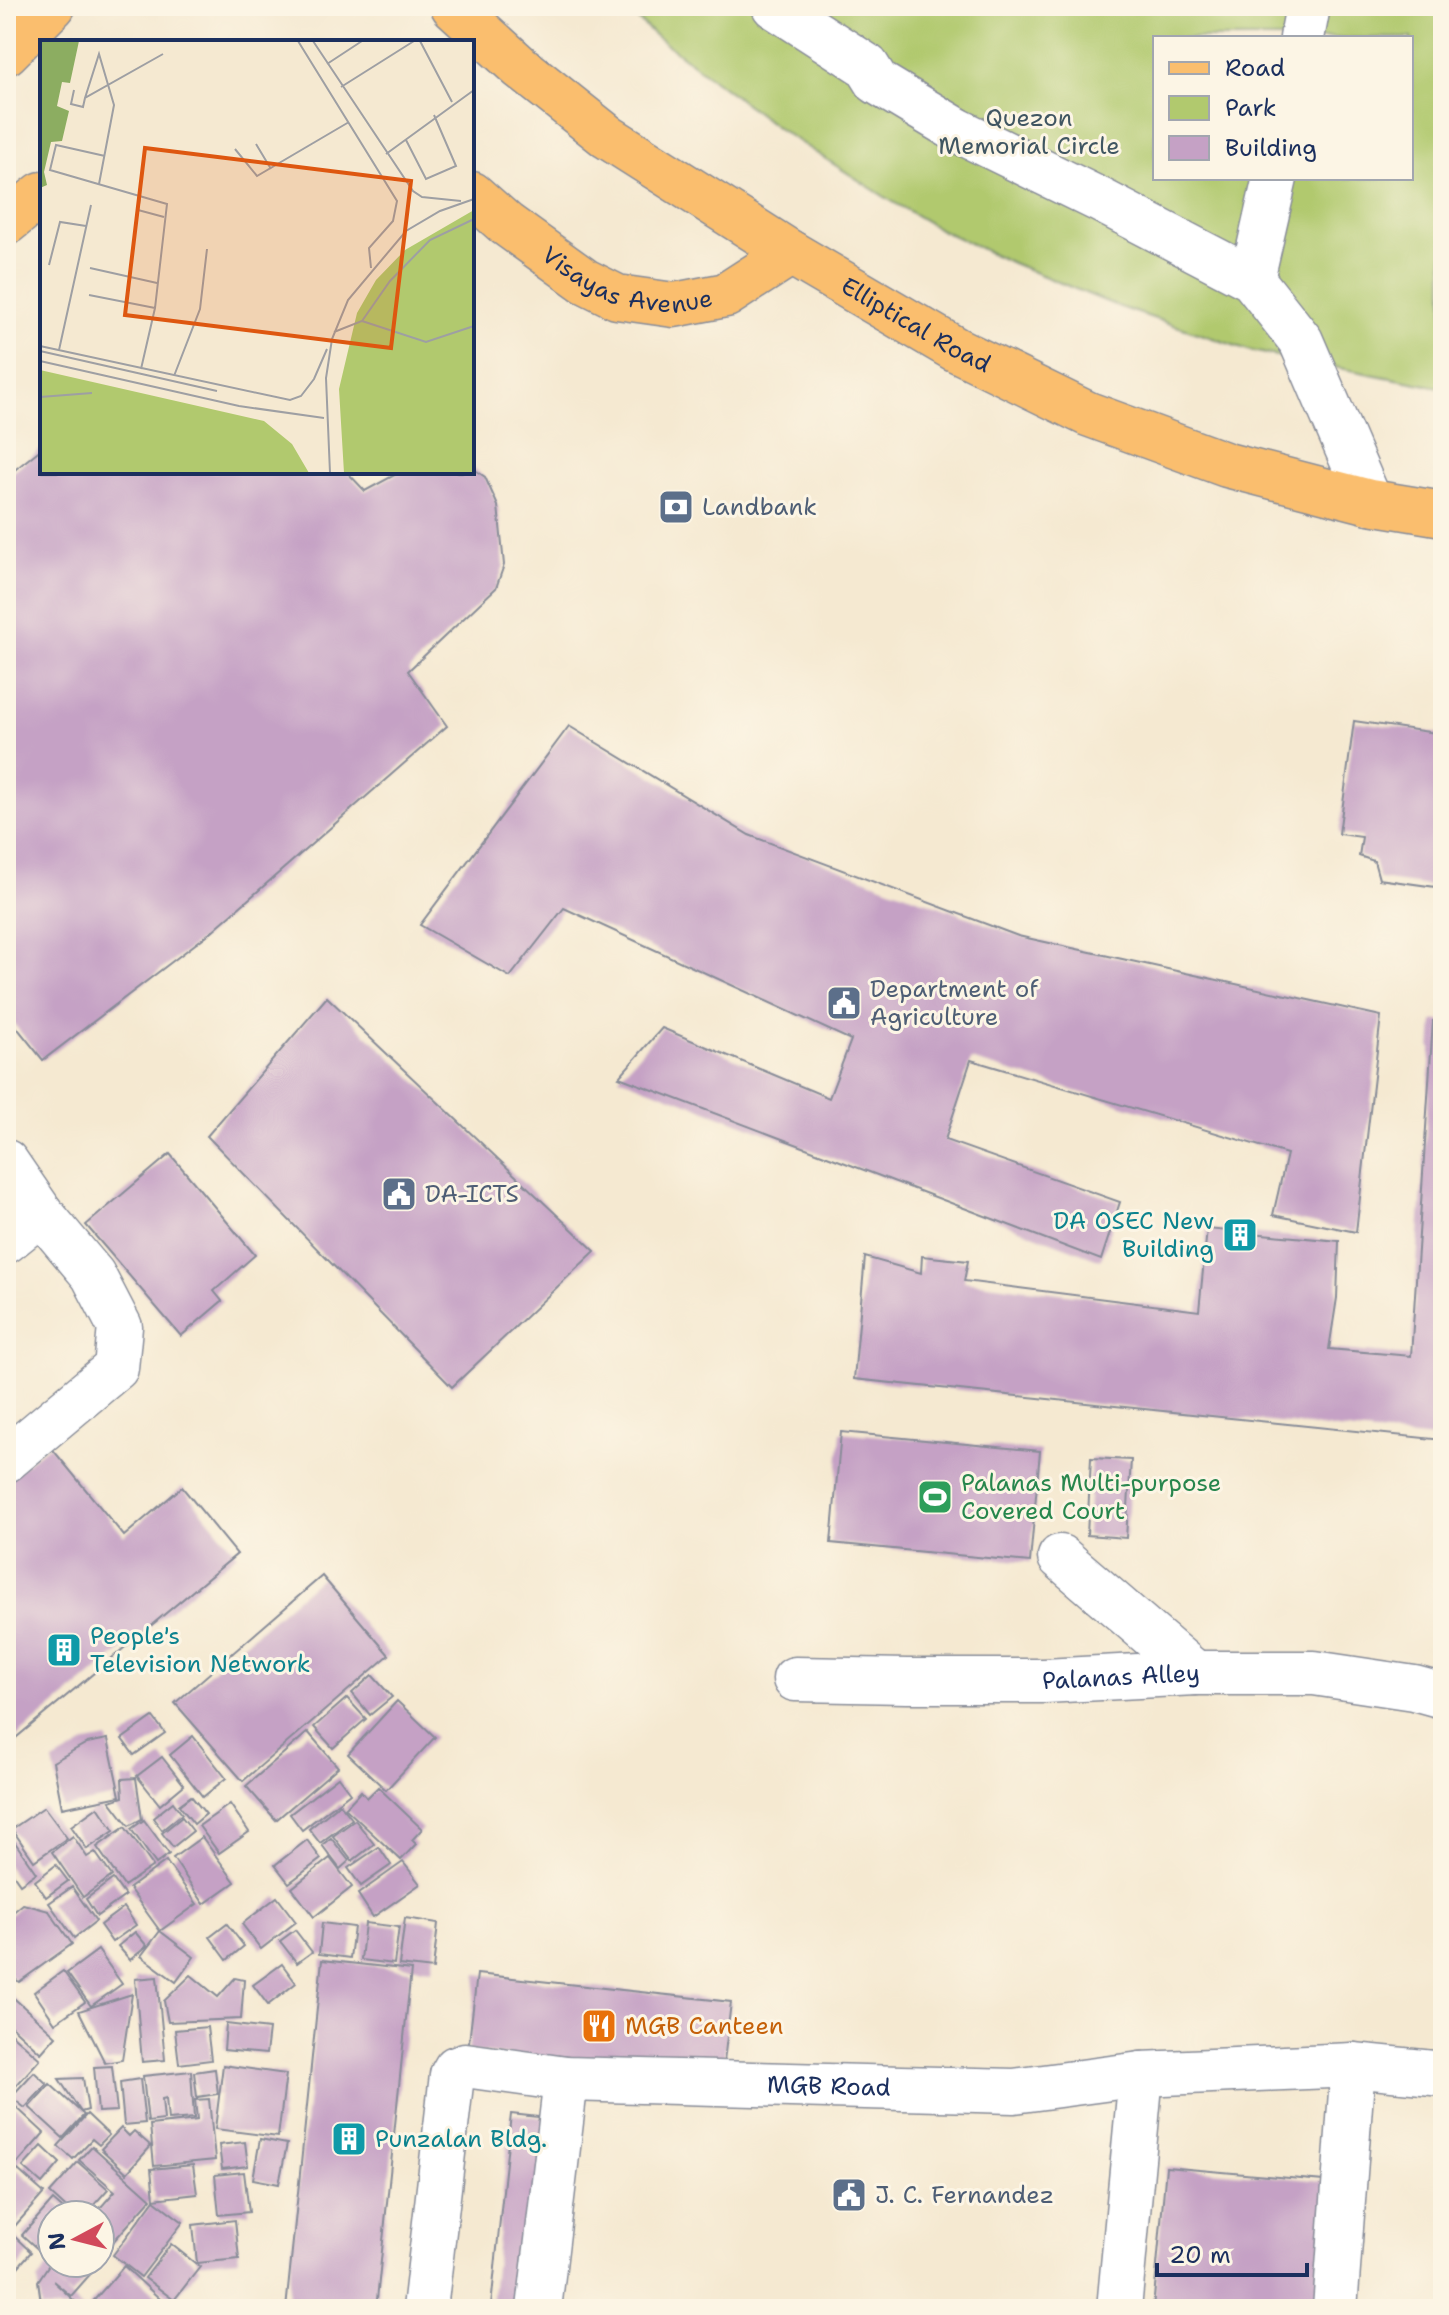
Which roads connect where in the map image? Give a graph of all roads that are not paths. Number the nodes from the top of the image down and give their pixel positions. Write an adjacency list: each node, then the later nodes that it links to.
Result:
1 (53, 6): 6 (main road)
2 (453, 6): 11 (main road, Elliptical Road)
3 (774, 6): 12 (street)
4 (1308, 6): 5 (street)
5 (1302, 36)
6 (6, 53)
7 (1275, 180): 12 (street)
8 (40, 196): 10 (main road)
9 (474, 196): 11 (main road, Visayas Avenue)
10 (6, 223)
11 (791, 253): 13 (main road, Elliptical Road)
12 (1252, 279): 13 (street)
13 (1370, 502): 14 (main road, Elliptical Road)
14 (1440, 514)
15 (6, 1162): 16 (street)
16 (41, 1213): 17 (street); 18 (street)
17 (6, 1241)
18 (6, 1460)
19 (1060, 1557): 20 (street)
20 (1195, 1673): 21 (street, Palanas Alley); 22 (street, Palanas Alley)
21 (795, 1679)
22 (1443, 1696)
23 (1353, 2065): 24 (street, MGB Road); 25 (street, MGB Road); 30 (street)
24 (1141, 2074): 26 (street, MGB Road); 29 (street)
25 (1443, 2074)
26 (566, 2079): 27 (street, MGB Road); 28 (street)
27 (435, 2308)
28 (539, 2309)
29 (1119, 2309)
30 (1335, 2309)

